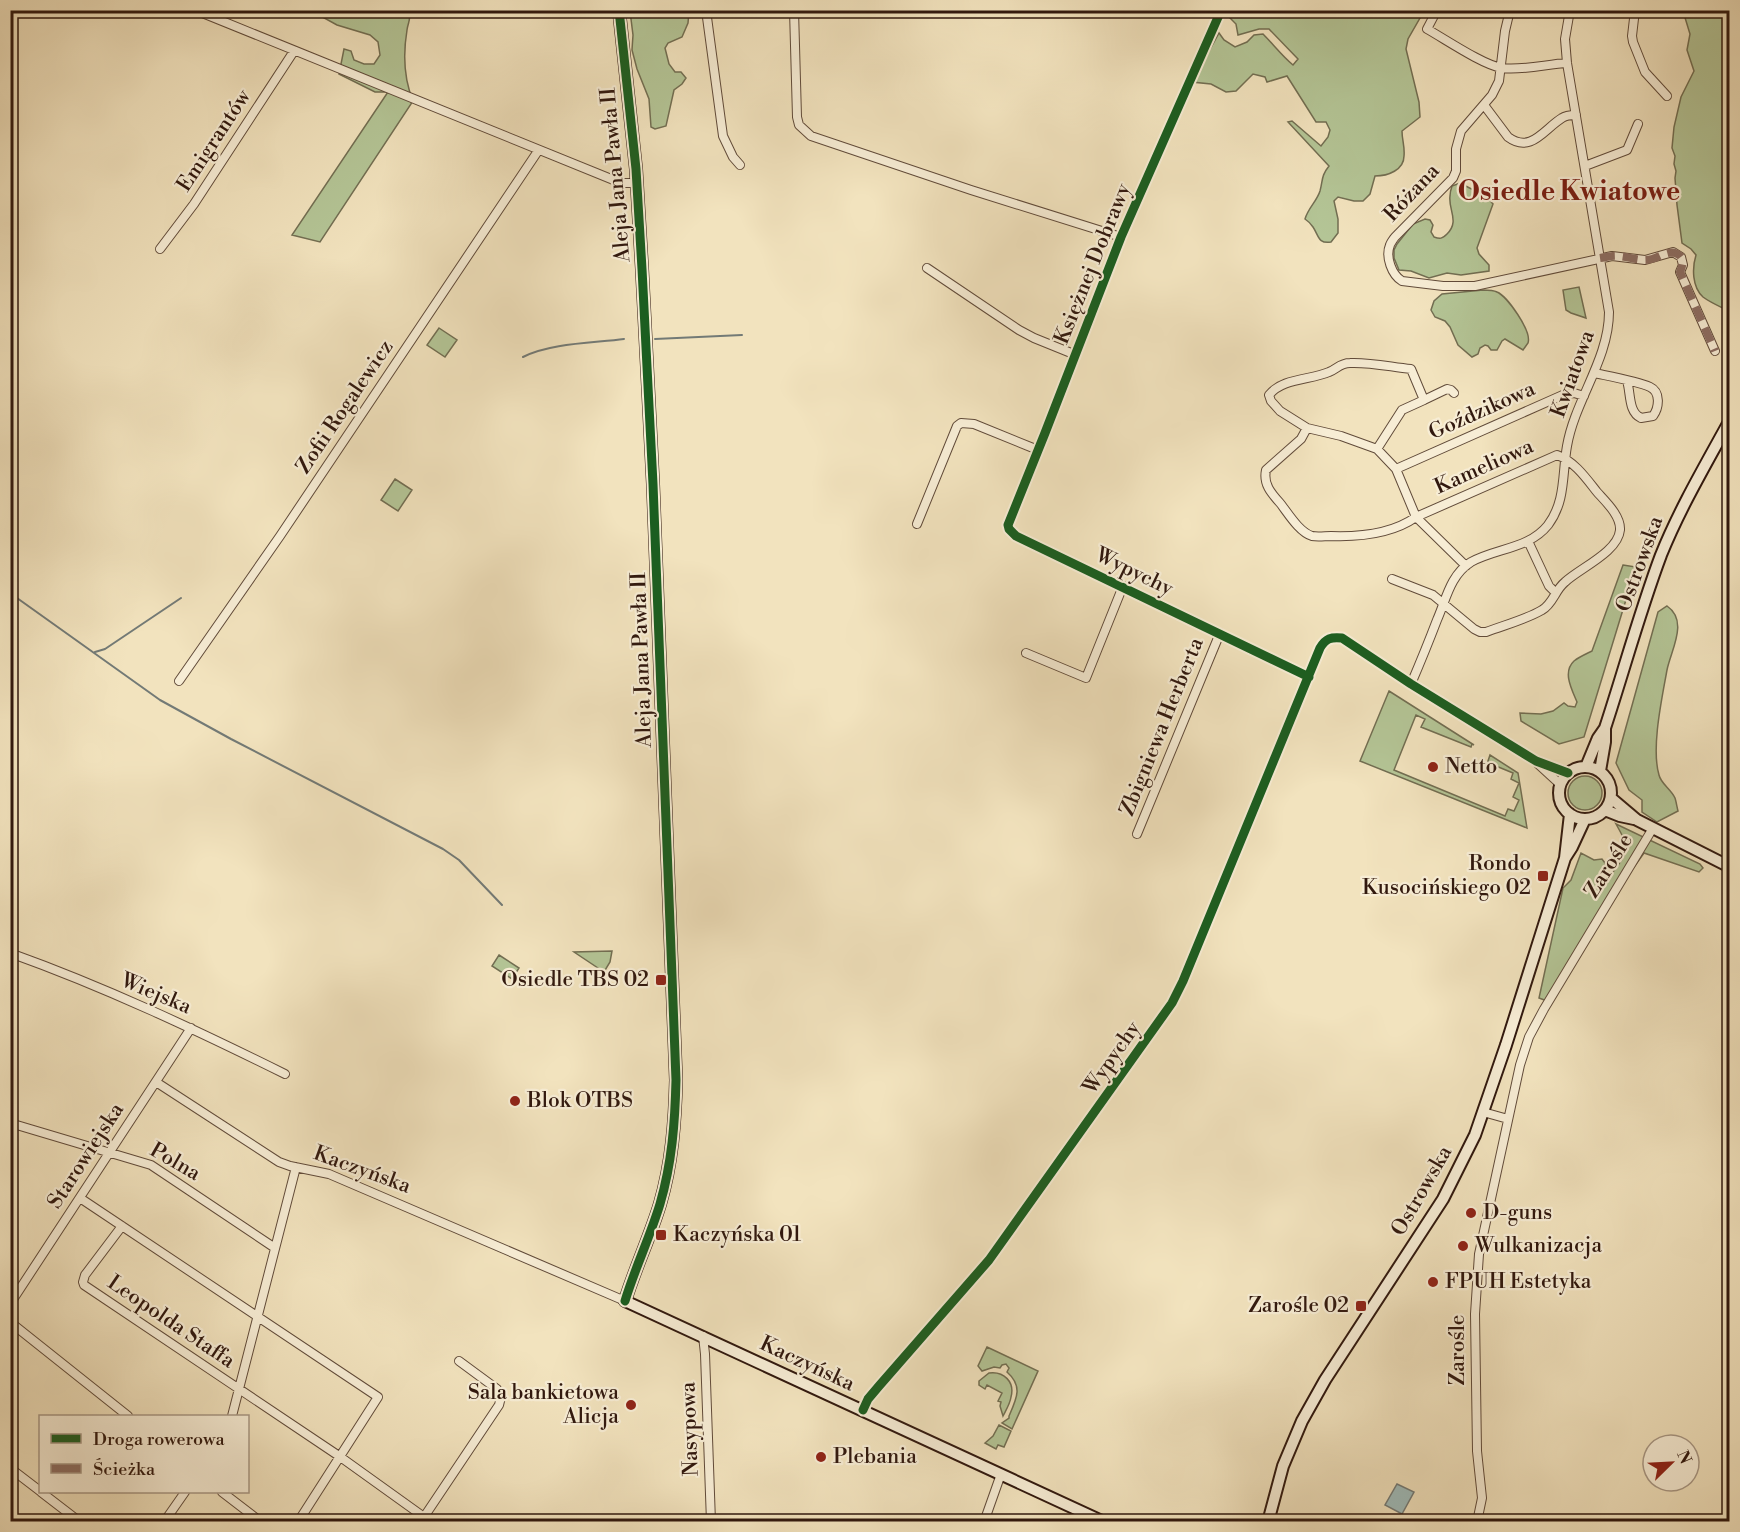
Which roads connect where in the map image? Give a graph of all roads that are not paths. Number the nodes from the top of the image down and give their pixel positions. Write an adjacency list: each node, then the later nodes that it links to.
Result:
1 (195, 10): 10 (street)
2 (619, 10): 20 (street, Aleja Jana Pawła II)
3 (706, 10): 18 (street)
4 (794, 10): 21 (street)
5 (1437, 10): 12 (street)
6 (1510, 10): 12 (street, Różana)
7 (1570, 10): 11 (street, Kwiatowa)
8 (1635, 10): 13 (street)
9 (1219, 15): 21 (street, Księżnej Dobrawy)
10 (294, 51): 17 (street); 22 (street, Emigrantów)
11 (1567, 63): 12 (street); 15 (street, Kwiatowa)
12 (1502, 68): 14 (street, Różana)
13 (1667, 96)
14 (1484, 105): 15 (street); 23 (street, Różana)
15 (1576, 115): 19 (street, Kwiatowa)
16 (1638, 124): 19 (street)
17 (538, 151): 20 (street); 50 (street, Zofii Rogalewicz)
18 (740, 165)
19 (1585, 166): 23 (street, Kwiatowa)
20 (637, 183): 79 (street, Aleja Jana Pawła II)
21 (1121, 237): 26 (street, Księżnej Dobrawy)
22 (160, 249)
23 (1600, 258): 25 (street); 27 (street, Kwiatowa)
24 (927, 268): 26 (street)
25 (1715, 351)
26 (1076, 355): 35 (street, Księżnej Dobrawy)
27 (1594, 373): 28 (street); 30 (street, Kwiatowa)
28 (1627, 381): 28 (street)
29 (1454, 393): 31 (street)
30 (1584, 396): 36 (street, Kwiatowa); 37 (street, Goździkowa)
31 (1424, 399): 33 (street); 34 (street)
32 (1730, 420): 52 (street, Ostrowska)
33 (1307, 428): 34 (street); 38 (street)
34 (1377, 449): 37 (street)
35 (1038, 450): 39 (street); 40 (street, Księżnej Dobrawy)
36 (1566, 459): 38 (street, Kameliowa); 41 (street, Kwiatowa); 45 (street)
37 (1396, 469): 38 (street)
38 (1416, 517): 42 (street)
39 (917, 524)
40 (1009, 529): 44 (street, Wypychy)
41 (1528, 541): 42 (street, Kwiatowa); 45 (street)
42 (1466, 566): 46 (street, Kwiatowa)
43 (1392, 579): 46 (street)
44 (1124, 586): 47 (street, Wypychy); 48 (street)
45 (1556, 593): 46 (street)
46 (1443, 602): 51 (street, Kwiatowa)
47 (1220, 633): 49 (street, Wypychy); 64 (street, Zbigniewa Herberta)
48 (1026, 653)
49 (1309, 677): 51 (street, Wypychy); 86 (street, Wypychy)
50 (179, 681)
51 (1411, 684): 53 (street)
52 (1605, 728): 54 (street, Ostrowska); 55 (street, Ostrowska)
53 (1536, 761): 56 (street); 57 (street)
54 (1586, 767): 55 (street); 56 (street)
55 (1600, 771): 58 (street)
56 (1568, 774): 57 (street)
57 (1560, 784): 60 (street)
58 (1611, 798): 59 (street); 62 (street)
59 (1605, 810): 61 (street); 62 (street)
60 (1570, 814): 61 (street); 65 (street, Ostrowska)
61 (1585, 819): 65 (street, Ostrowska)
62 (1637, 820): 63 (street)
63 (1653, 828): 66 (street); 72 (street, Zarośle)
64 (1137, 834)
65 (1564, 858): 71 (street, Ostrowska)
66 (1730, 867)
67 (10, 953): 68 (street, Wiejska)
68 (191, 1028): 69 (street, Wiejska); 70 (street, Starowiejska)
69 (285, 1074)
70 (156, 1082): 74 (street, Starowiejska); 75 (street, Kaczyńska)
71 (1483, 1112): 72 (street); 103 (street, Ostrowska)
72 (1508, 1119): 104 (street, Zarośle)
73 (10, 1123): 74 (street, Polna)
74 (110, 1152): 76 (street, Starowiejska); 78 (street, Polna)
75 (296, 1167): 78 (street); 79 (street, Kaczyńska)
76 (80, 1198): 77 (street); 80 (street, Starowiejska)
77 (122, 1226): 81 (street); 85 (street, Leopolda Staffa)
78 (275, 1248): 81 (street)
79 (625, 1301): 83 (street, Kaczyńska)
80 (10, 1304)
81 (258, 1316): 85 (street); 89 (street)
82 (10, 1322): 87 (street)
83 (703, 1336): 86 (street, Kaczyńska); 100 (street, Nasypowa)
84 (459, 1361): 89 (street)
85 (238, 1389): 88 (street); 89 (street)
86 (863, 1410): 91 (street, Kaczyńska)
87 (127, 1415)
88 (232, 1415)
89 (339, 1456): 99 (street)
90 (10, 1468): 92 (street)
91 (1001, 1474): 101 (street); 102 (street, Kaczyńska)
92 (39, 1490)
93 (44, 1493): 96 (street)
94 (183, 1493): 97 (street)
95 (225, 1493): 98 (street)
96 (80, 1521)
97 (164, 1521)
98 (261, 1521)
99 (298, 1521)
100 (711, 1521)
101 (984, 1521)
102 (1104, 1521)
103 (1268, 1521)
104 (1477, 1521)

